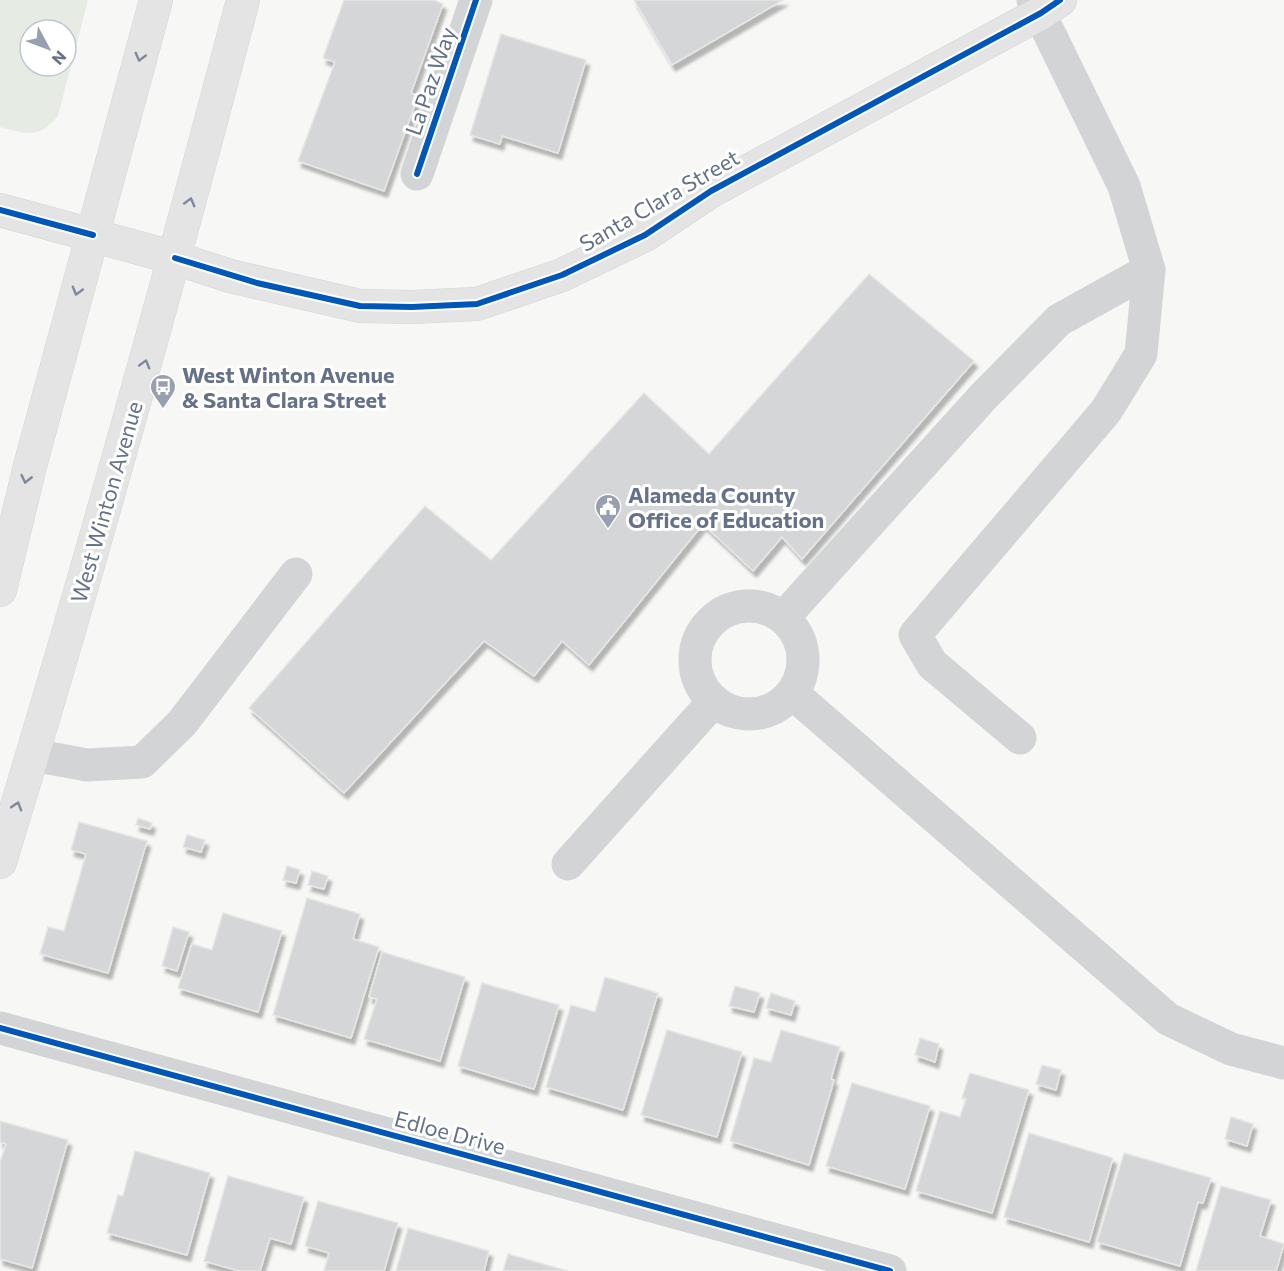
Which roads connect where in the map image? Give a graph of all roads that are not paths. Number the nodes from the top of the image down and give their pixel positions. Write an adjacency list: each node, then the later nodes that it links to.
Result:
1 (156, 0): 7 (main road, one-way to 7)
2 (243, 0): 8 (main road, West Winton Avenue, one-way to 2)
3 (476, 0): 5 (street, La Paz Way)
4 (1045, 4): 8 (main road, Santa Clara Street); 9 (street)
5 (417, 174)
6 (0, 210): 7 (main road, Santa Clara Street)
7 (93, 235): 8 (main road, Santa Clara Street); 11 (main road, one-way to 11)
8 (175, 258): 16 (main road, West Winton Avenue, one-way to 8)
9 (1149, 270): 12 (street); 15 (street)
10 (296, 574): 16 (street)
11 (0, 590)
12 (784, 617): 13 (street); 14 (street)
13 (792, 693): 14 (street); 20 (street)
14 (713, 702): 18 (street)
15 (1020, 738)
16 (33, 755): 17 (main road, West Winton Avenue, one-way to 16)
17 (0, 862)
18 (568, 864)
19 (0, 1028): 21 (street, Edloe Drive)
20 (1284, 1063)
21 (890, 1271)

